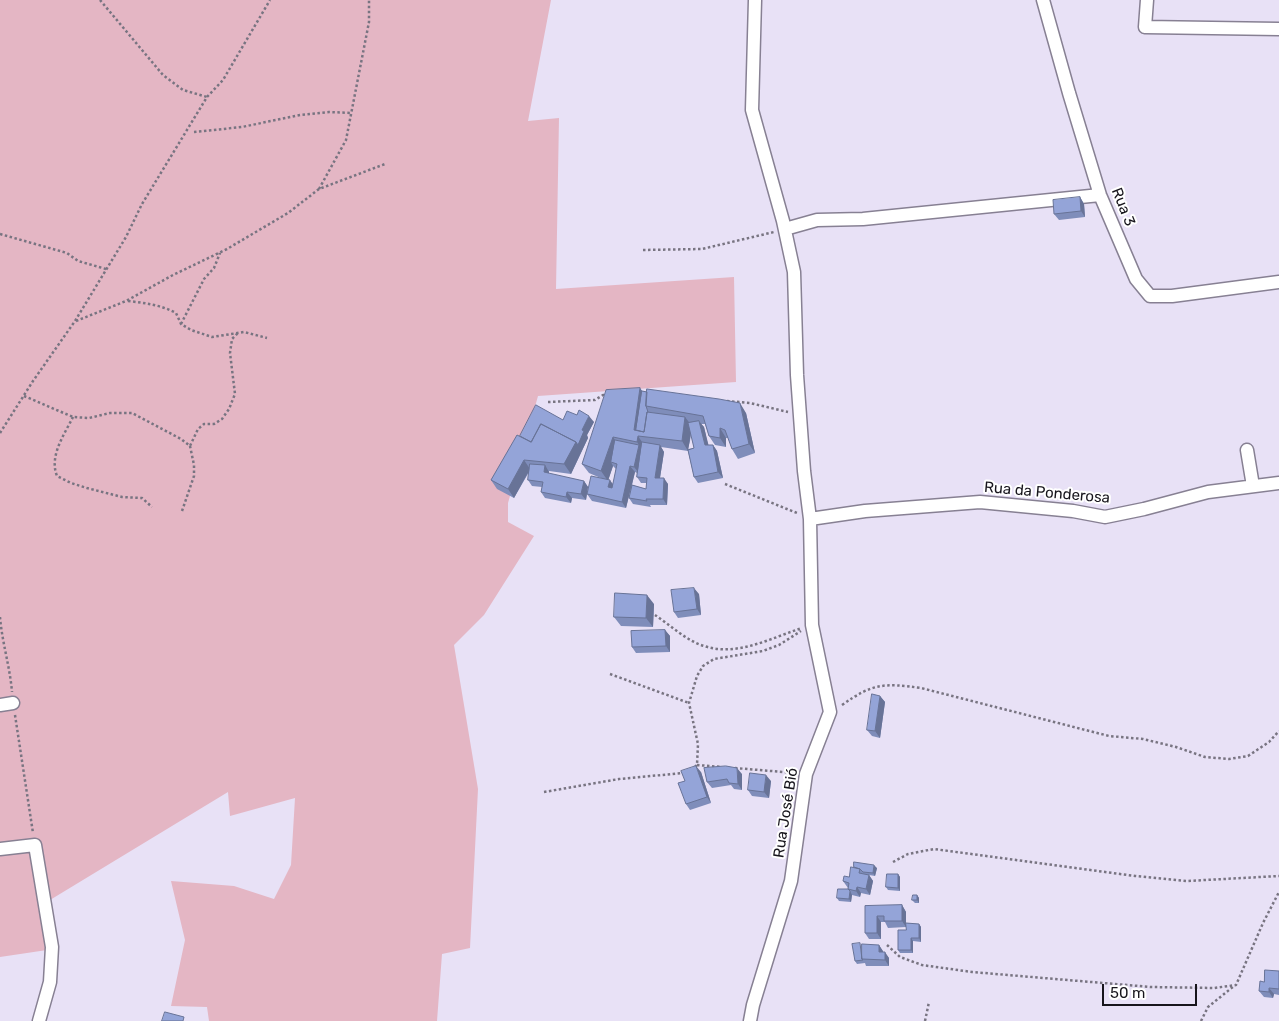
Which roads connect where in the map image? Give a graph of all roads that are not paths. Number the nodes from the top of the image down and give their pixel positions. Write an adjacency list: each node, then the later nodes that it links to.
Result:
1 (755, 0): 6 (street)
2 (1043, 0): 5 (street, Rua 3)
3 (1147, 0): 4 (street)
4 (1279, 29)
5 (1100, 195): 6 (street); 7 (street, Rua 3)
6 (785, 229): 11 (street)
7 (1279, 282)
8 (1247, 450): 10 (street)
9 (1279, 483): 10 (street, Rua da Ponderosa)
10 (1252, 486): 11 (street, Rua da Ponderosa)
11 (810, 519): 14 (street, Rua José Bió)
12 (0, 849): 13 (street)
13 (40, 1021)
14 (750, 1021)

